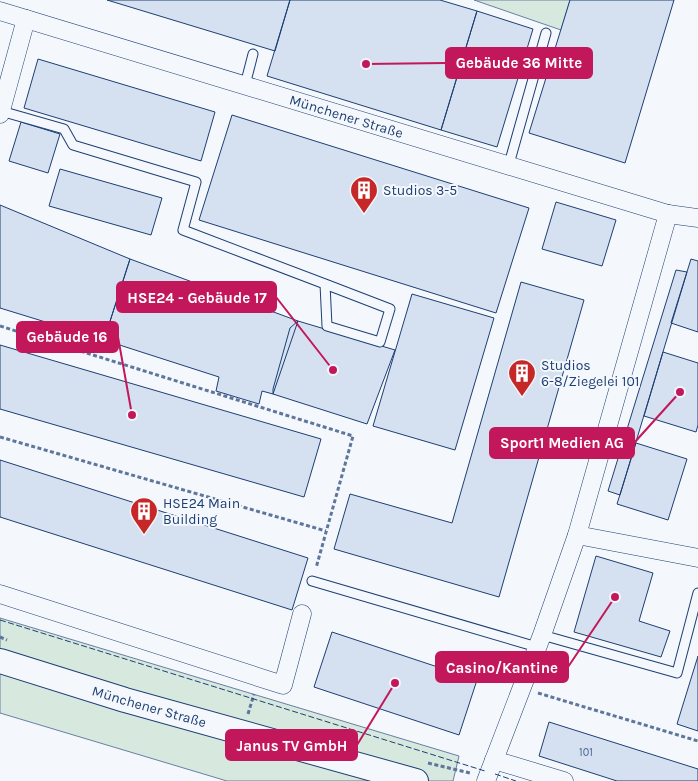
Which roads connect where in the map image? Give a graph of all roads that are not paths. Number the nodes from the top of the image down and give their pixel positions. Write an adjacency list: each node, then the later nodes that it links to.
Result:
1 (0, 11): 2 (street, Münchener Straße)
2 (26, 19): 5 (street, Münchener Straße); 6 (street)
3 (546, 33): 7 (lane)
4 (253, 54): 5 (lane)
5 (245, 85): 7 (street, Münchener Straße)
6 (1, 113): 10 (lane)
7 (509, 164): 8 (street, Münchener Straße)
8 (668, 214): 9 (street, Münchener Straße); 11 (street)
9 (698, 218)
10 (325, 284): 10 (lane)
11 (577, 535): 12 (street); 17 (street)
12 (698, 558)
13 (312, 582): 17 (lane)
14 (698, 593): 17 (lane)
15 (0, 594): 16 (street)
16 (302, 614)
17 (540, 641): 19 (street)
18 (0, 661): 20 (main road, Münchener Straße)
19 (494, 760): 21 (street); 22 (street)
20 (416, 781)
21 (486, 781)
22 (564, 781)

